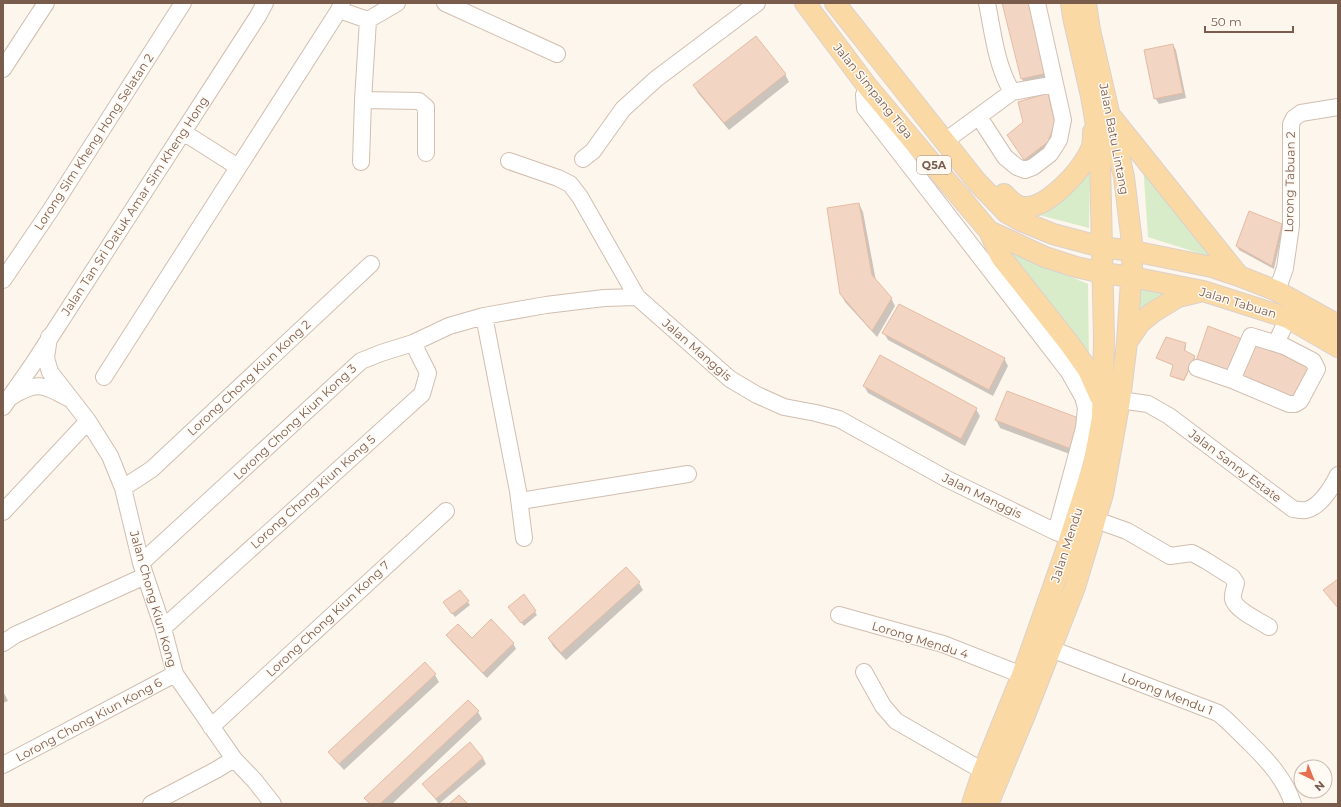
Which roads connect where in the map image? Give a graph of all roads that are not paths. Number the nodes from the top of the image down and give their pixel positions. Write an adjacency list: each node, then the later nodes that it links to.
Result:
1 (46, 3): 16 (street)
2 (183, 3): 39 (street, Lorong Sim Kheng Hong Selatan 2)
3 (265, 3): 24 (street, Jalan Tan Sri Datuk Amar Sim Kheng Hong)
4 (397, 3): 14 (street)
5 (445, 3): 15 (street)
6 (757, 3): 27 (street)
7 (805, 3): 18 (main road, Jalan Simpang Tiga / Q5A)
8 (835, 3): 25 (main road, Jalan Simpang Tiga)
9 (987, 3): 19 (street)
10 (1037, 3): 17 (street)
11 (1071, 3): 23 (main road, Jalan Batu Lintang)
12 (1086, 3): 23 (main road, Jalan Batu Lintang)
13 (341, 7): 14 (street); 31 (street)
14 (368, 20): 20 (street)
15 (556, 54)
16 (3, 69)
17 (1055, 84): 19 (street); 22 (street)
18 (867, 86): 32 (main road, Jalan Simpang Tiga / Q5A); 65 (street)
19 (1012, 92): 22 (street)
20 (363, 100): 26 (street); 30 (street)
21 (1338, 107): 41 (street, Lorong Tabuan 2)
22 (979, 117): 25 (street)
23 (1103, 118): 28 (main road); 33 (main road, Jalan Batu Lintang); 34 (main road, Jalan Batu Lintang); 37 (main road)
24 (183, 132): 31 (street); 46 (street, Jalan Tan Sri Datuk Amar Sim Kheng Hong)
25 (945, 141): 28 (main road, Jalan Simpang Tiga)
26 (426, 153)
27 (583, 158)
28 (959, 158): 33 (main road, Jalan Simpang Tiga)
29 (509, 161): 42 (street, Jalan Manggis)
30 (361, 162)
31 (238, 167): 52 (street)
32 (989, 231): 36 (main road, Jalan Simpang Tiga / Q5A); 54 (main road)
33 (1101, 247): 34 (main road, Jalan Simpang Tiga); 36 (main road, Jalan Batu Lintang)
34 (1133, 251): 37 (main road, Jalan Tabuan); 38 (main road, Jalan Batu Lintang)
35 (371, 264): 60 (street, Lorong Chong Kiun Kong 2)
36 (1103, 273): 38 (main road, Jalan Tabuan); 54 (main road, Jalan Mendu)
37 (1239, 276): 41 (main road, Jalan Tabuan)
38 (1132, 277): 40 (main road, Jalan Tabuan); 48 (main road, Jalan Mendu)
39 (3, 280)
40 (1203, 291): 44 (main road, Jalan Tabuan); 48 (main road)
41 (1277, 291): 45 (main road, Jalan Tabuan)
42 (638, 297): 43 (street, Lorong Chong Kiun Kong 3); 65 (street, Jalan Manggis)
43 (484, 316): 47 (street, Lorong Chong Kiun Kong 3); 61 (street)
44 (1288, 318): 49 (street); 50 (main road, Jalan Tabuan)
45 (1338, 325)
46 (49, 337): 55 (street, Jalan Chong Kiun Kong); 56 (street, Jalan Tan Sri Datuk Amar Sim Kheng Hong)
47 (412, 342): 67 (street, Lorong Chong Kiun Kong 3); 70 (street, Lorong Chong Kiun Kong 5)
48 (1127, 342): 54 (main road, Jalan Mendu)
49 (1276, 343): 53 (street); 53 (street)
50 (1338, 347)
51 (1197, 368): 53 (street)
52 (104, 377)
53 (1232, 380)
54 (1111, 400): 59 (street, Jalan Sanny Estate); 64 (main road, Jalan Mendu); 65 (main road, Jalan Mendu)
55 (73, 401): 56 (street, Jalan Chong Kiun Kong); 57 (street, Jalan Chong Kiun Kong)
56 (6, 403)
57 (88, 421): 60 (street, Jalan Chong Kiun Kong); 63 (street)
58 (688, 474): 61 (street)
59 (1338, 475)
60 (122, 488): 67 (street, Jalan Chong Kiun Kong)
61 (520, 501): 66 (street)
62 (446, 511): 76 (street, Lorong Chong Kiun Kong 7)
63 (3, 512)
64 (1096, 520): 69 (street); 72 (main road, Jalan Mendu)
65 (1063, 534): 75 (main road, Jalan Mendu)
66 (524, 538)
67 (143, 570): 70 (street, Jalan Chong Kiun Kong); 71 (street, Lorong Chong Kiun Kong 3)
68 (839, 615): 75 (street, Lorong Mendu 4)
69 (1269, 627)
70 (162, 628): 74 (street, Jalan Chong Kiun Kong)
71 (3, 643)
72 (1051, 649): 83 (main road, Jalan Mendu); 84 (street, Lorong Mendu 1)
73 (864, 672): 79 (street)
74 (175, 674): 76 (street, Jalan Chong Kiun Kong); 78 (street, Lorong Chong Kiun Kong 6)
75 (1022, 675): 79 (main road, Jalan Mendu)
76 (211, 727): 77 (street, Jalan Chong Kiun Kong)
77 (234, 759): 80 (street); 81 (street, Jalan Chong Kiun Kong)
78 (3, 765)
79 (983, 771): 82 (main road, Jalan Mendu)
80 (151, 804)
81 (272, 804)
82 (972, 804)
83 (988, 804)
84 (1293, 804)

